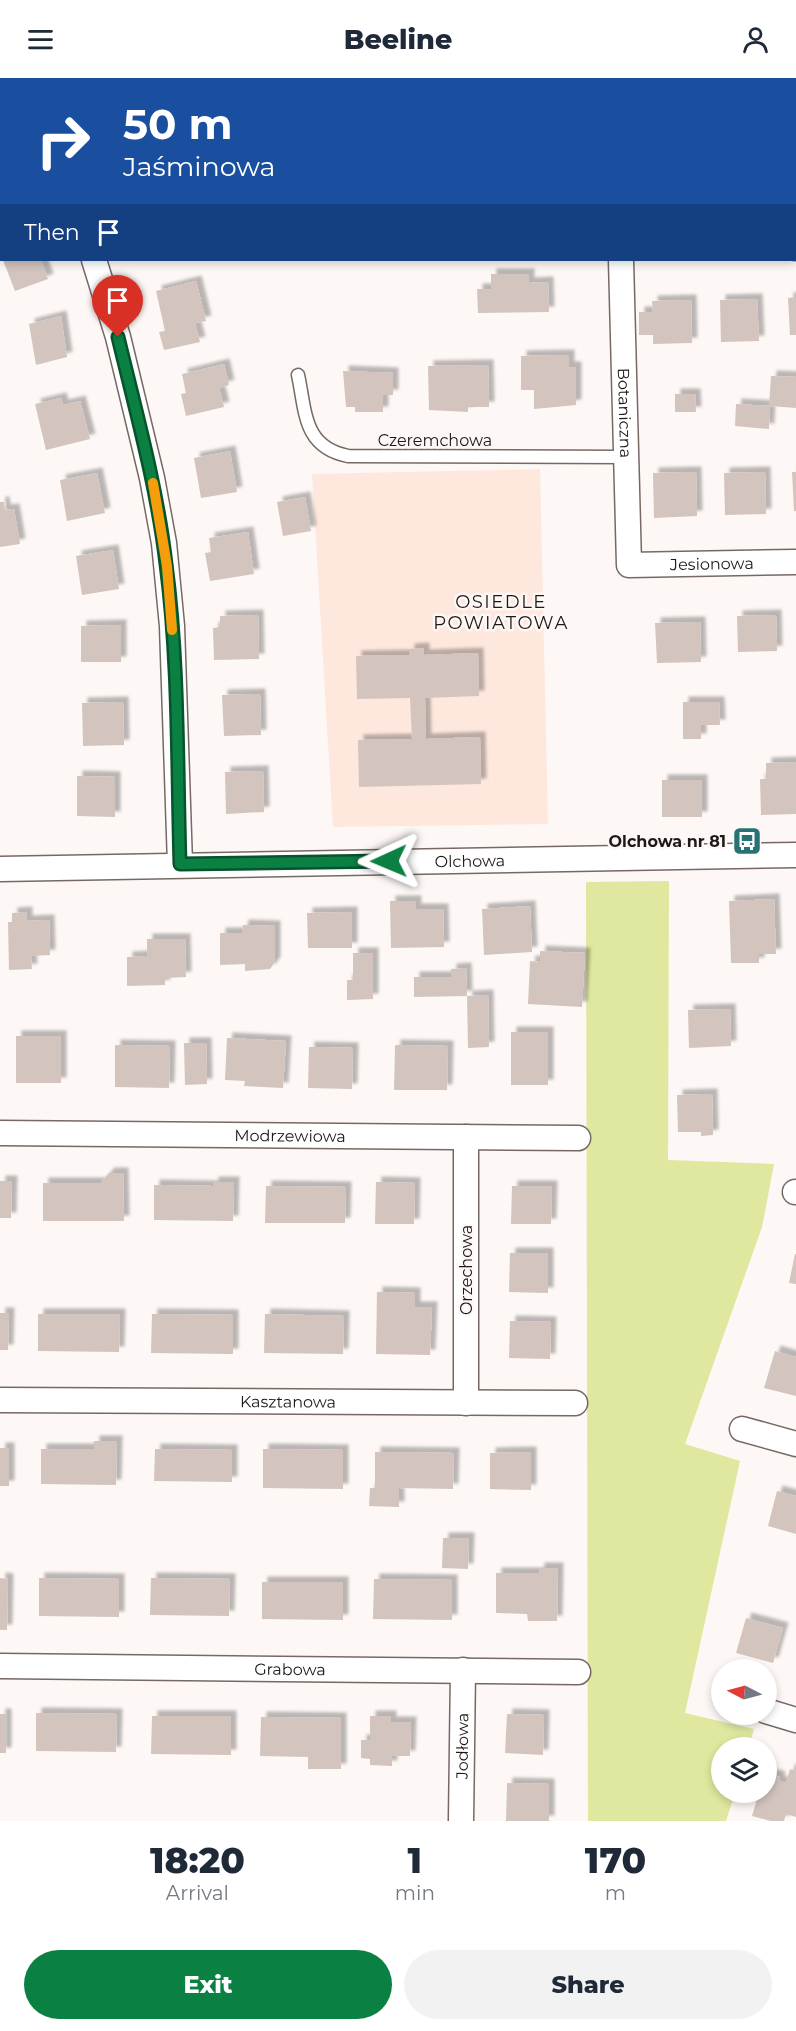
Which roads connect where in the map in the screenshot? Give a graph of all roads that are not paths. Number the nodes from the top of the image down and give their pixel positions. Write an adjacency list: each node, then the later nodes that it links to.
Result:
1 (94, 261): 8 (street)
2 (621, 261): 4 (street, Botaniczna)
3 (298, 375): 4 (lane, Czeremchowa)
4 (627, 457): 6 (street, Botaniczna)
5 (796, 562): 6 (street, Jesionowa)
6 (629, 566)
7 (796, 855): 8 (street, Olchowa)
8 (180, 864): 9 (street, Olchowa)
9 (0, 869)
10 (0, 1132): 11 (street, Modrzewiowa)
11 (466, 1137): 12 (street, Modrzewiowa); 14 (street, Orzechowa)
12 (578, 1138)
13 (0, 1400): 14 (street, Kasztanowa)
14 (466, 1403): 15 (street, Kasztanowa)
15 (575, 1403)
16 (742, 1429): 17 (street)
17 (796, 1444)
18 (0, 1666): 19 (street, Grabowa)
19 (463, 1670): 20 (street, Grabowa); 23 (street, Jodłowa)
20 (578, 1671)
21 (777, 1714): 22 (street)
22 (796, 1720)
23 (461, 1821)

